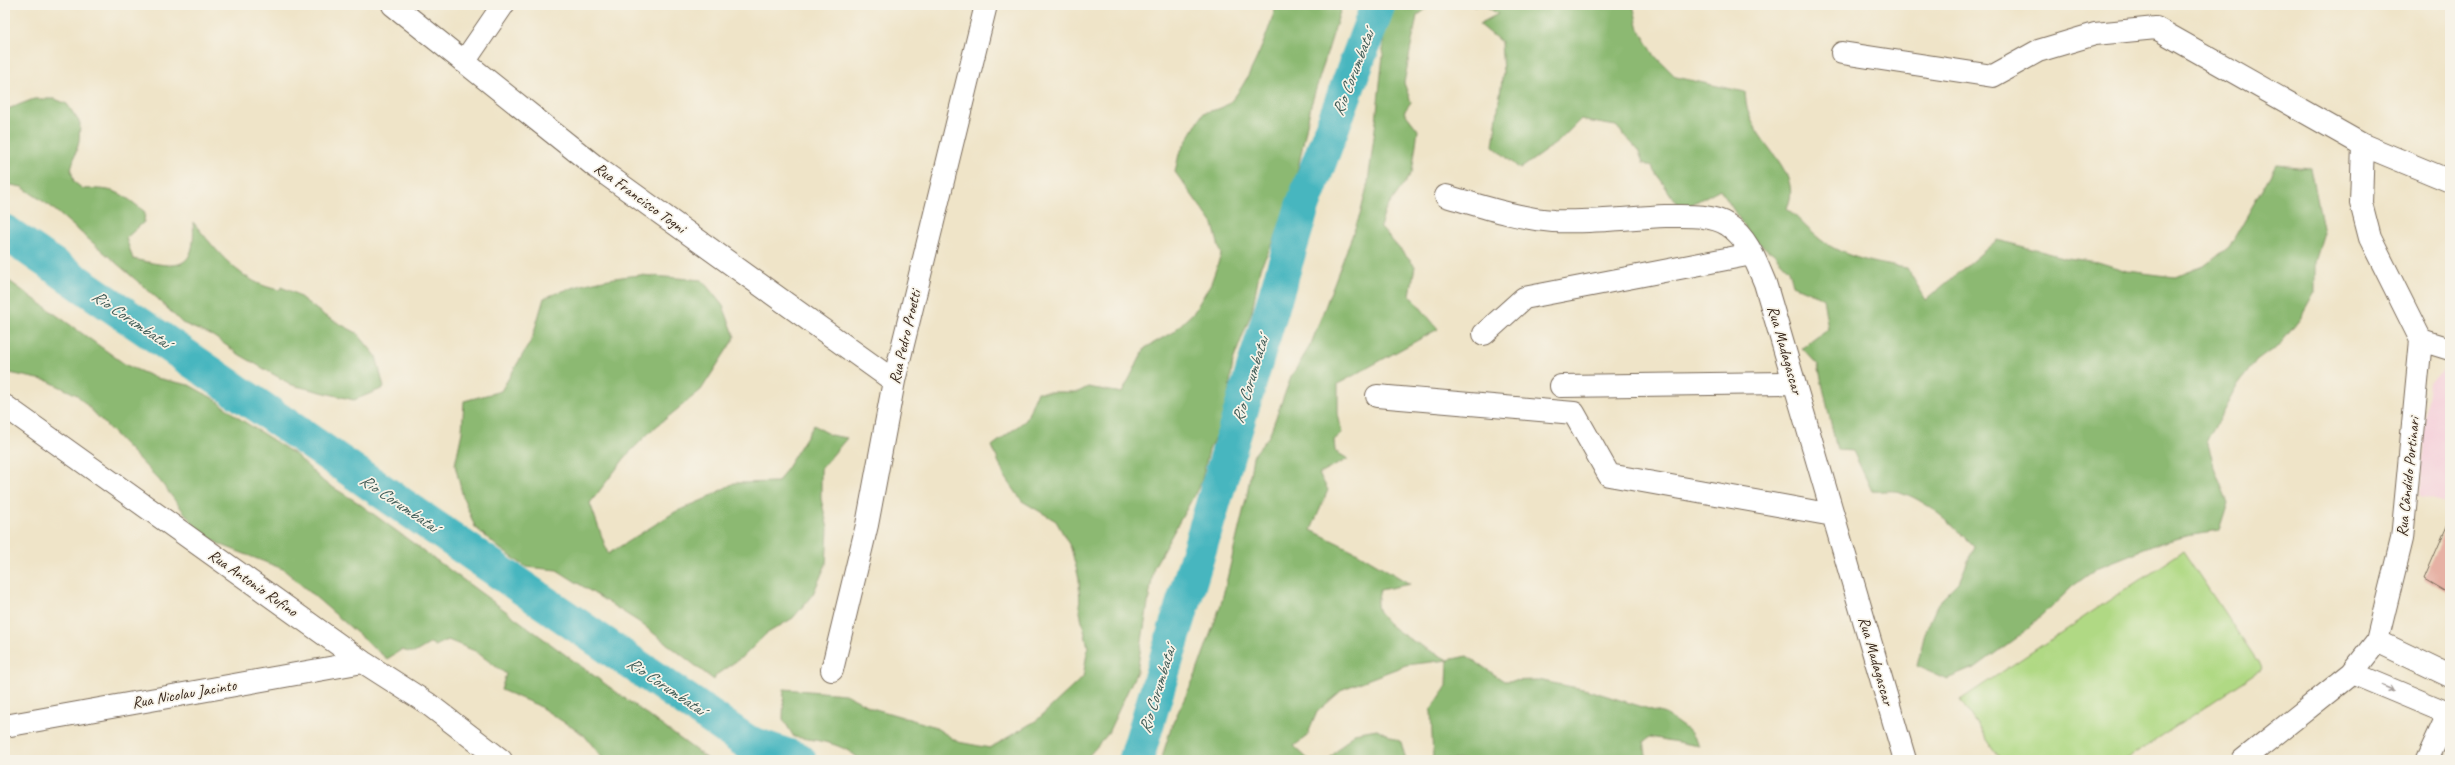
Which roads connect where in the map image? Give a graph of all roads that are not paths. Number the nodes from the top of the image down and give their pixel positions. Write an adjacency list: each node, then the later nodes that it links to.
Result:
1 (393, 5): 5 (street, Rua Francisco Togni)
2 (502, 5): 5 (street)
3 (986, 5): 13 (street, Rua Pedro Proetti)
4 (1842, 53): 6 (street)
5 (464, 62): 13 (street, Rua Francisco Togni)
6 (2362, 145): 7 (street); 11 (street)
7 (2450, 181)
8 (1446, 196): 9 (street, Rua Madagascar)
9 (1752, 254): 10 (street); 14 (street, Rua Madagascar)
10 (1484, 334)
11 (2421, 340): 12 (street); 19 (street, Rua Cândido Portinari)
12 (2450, 349)
13 (894, 381): 21 (street, Rua Pedro Proetti)
14 (1794, 383): 15 (street); 18 (street, Rua Madagascar)
15 (1561, 386)
16 (1377, 396): 18 (street)
17 (5, 406): 20 (street, Rua Antonio Rufino)
18 (1833, 515): 27 (street, Rua Madagascar)
19 (2377, 641): 22 (street, Rua Cândido Portinari); 23 (street)
20 (363, 662): 25 (street, Rua Nicolau Jacinto); 26 (street, Rua Antonio Rufino)
21 (832, 670)
22 (2352, 673): 24 (street, one-way to 24); 28 (street, Rua Cândido Portinari)
23 (2450, 676)
24 (2449, 712): 29 (street)
25 (5, 726)
26 (501, 760)
27 (1905, 760)
28 (2243, 760)
29 (2427, 760)

